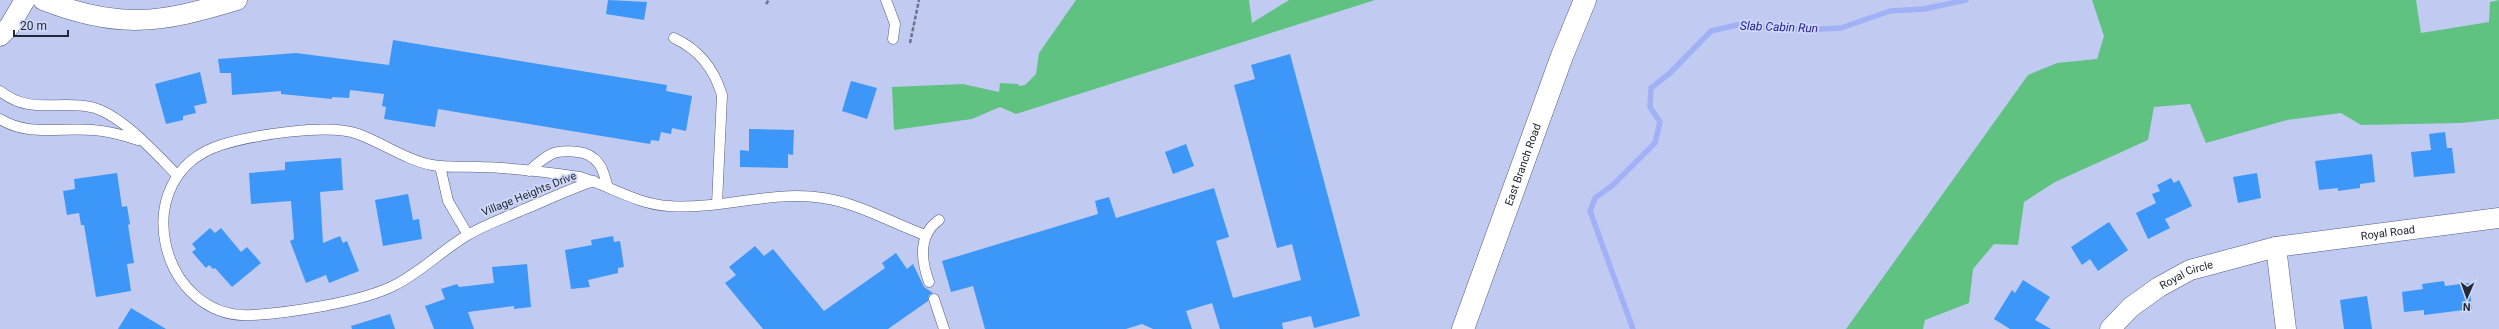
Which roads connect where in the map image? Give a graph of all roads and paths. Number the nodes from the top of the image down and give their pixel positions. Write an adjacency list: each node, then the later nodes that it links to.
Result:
1 (25, 0): 9 (street)
2 (43, 0): 3 (street)
3 (237, 0)
4 (769, 0): 8 (path)
5 (886, 0): 11 (lane)
6 (919, 0): 12 (path)
7 (1585, 0): 30 (main road, East Branch Road)
8 (766, 4)
9 (0, 36)
10 (674, 38): 21 (lane)
11 (893, 39)
12 (910, 43)
13 (0, 91): 15 (lane)
14 (0, 119): 15 (lane)
15 (144, 142): 18 (lane)
16 (440, 166): 17 (lane, Village Heights Drive); 18 (lane, Village Heights Drive); 24 (lane)
17 (529, 171): 19 (lane, Village Heights Drive); 20 (lane)
18 (177, 175): 24 (lane, Village Heights Drive)
19 (594, 181): 20 (lane); 24 (lane, Village Heights Drive)
20 (608, 187): 21 (lane)
21 (716, 204): 25 (lane)
22 (2499, 218): 26 (street, Royal Road)
23 (939, 220): 25 (lane)
24 (468, 235)
25 (925, 235): 27 (lane)
26 (2276, 247): 31 (street, Royal Circle); 32 (street)
27 (929, 282)
28 (934, 299): 29 (lane)
29 (944, 329)
30 (1463, 329)
31 (2110, 329)
32 (2286, 329)

